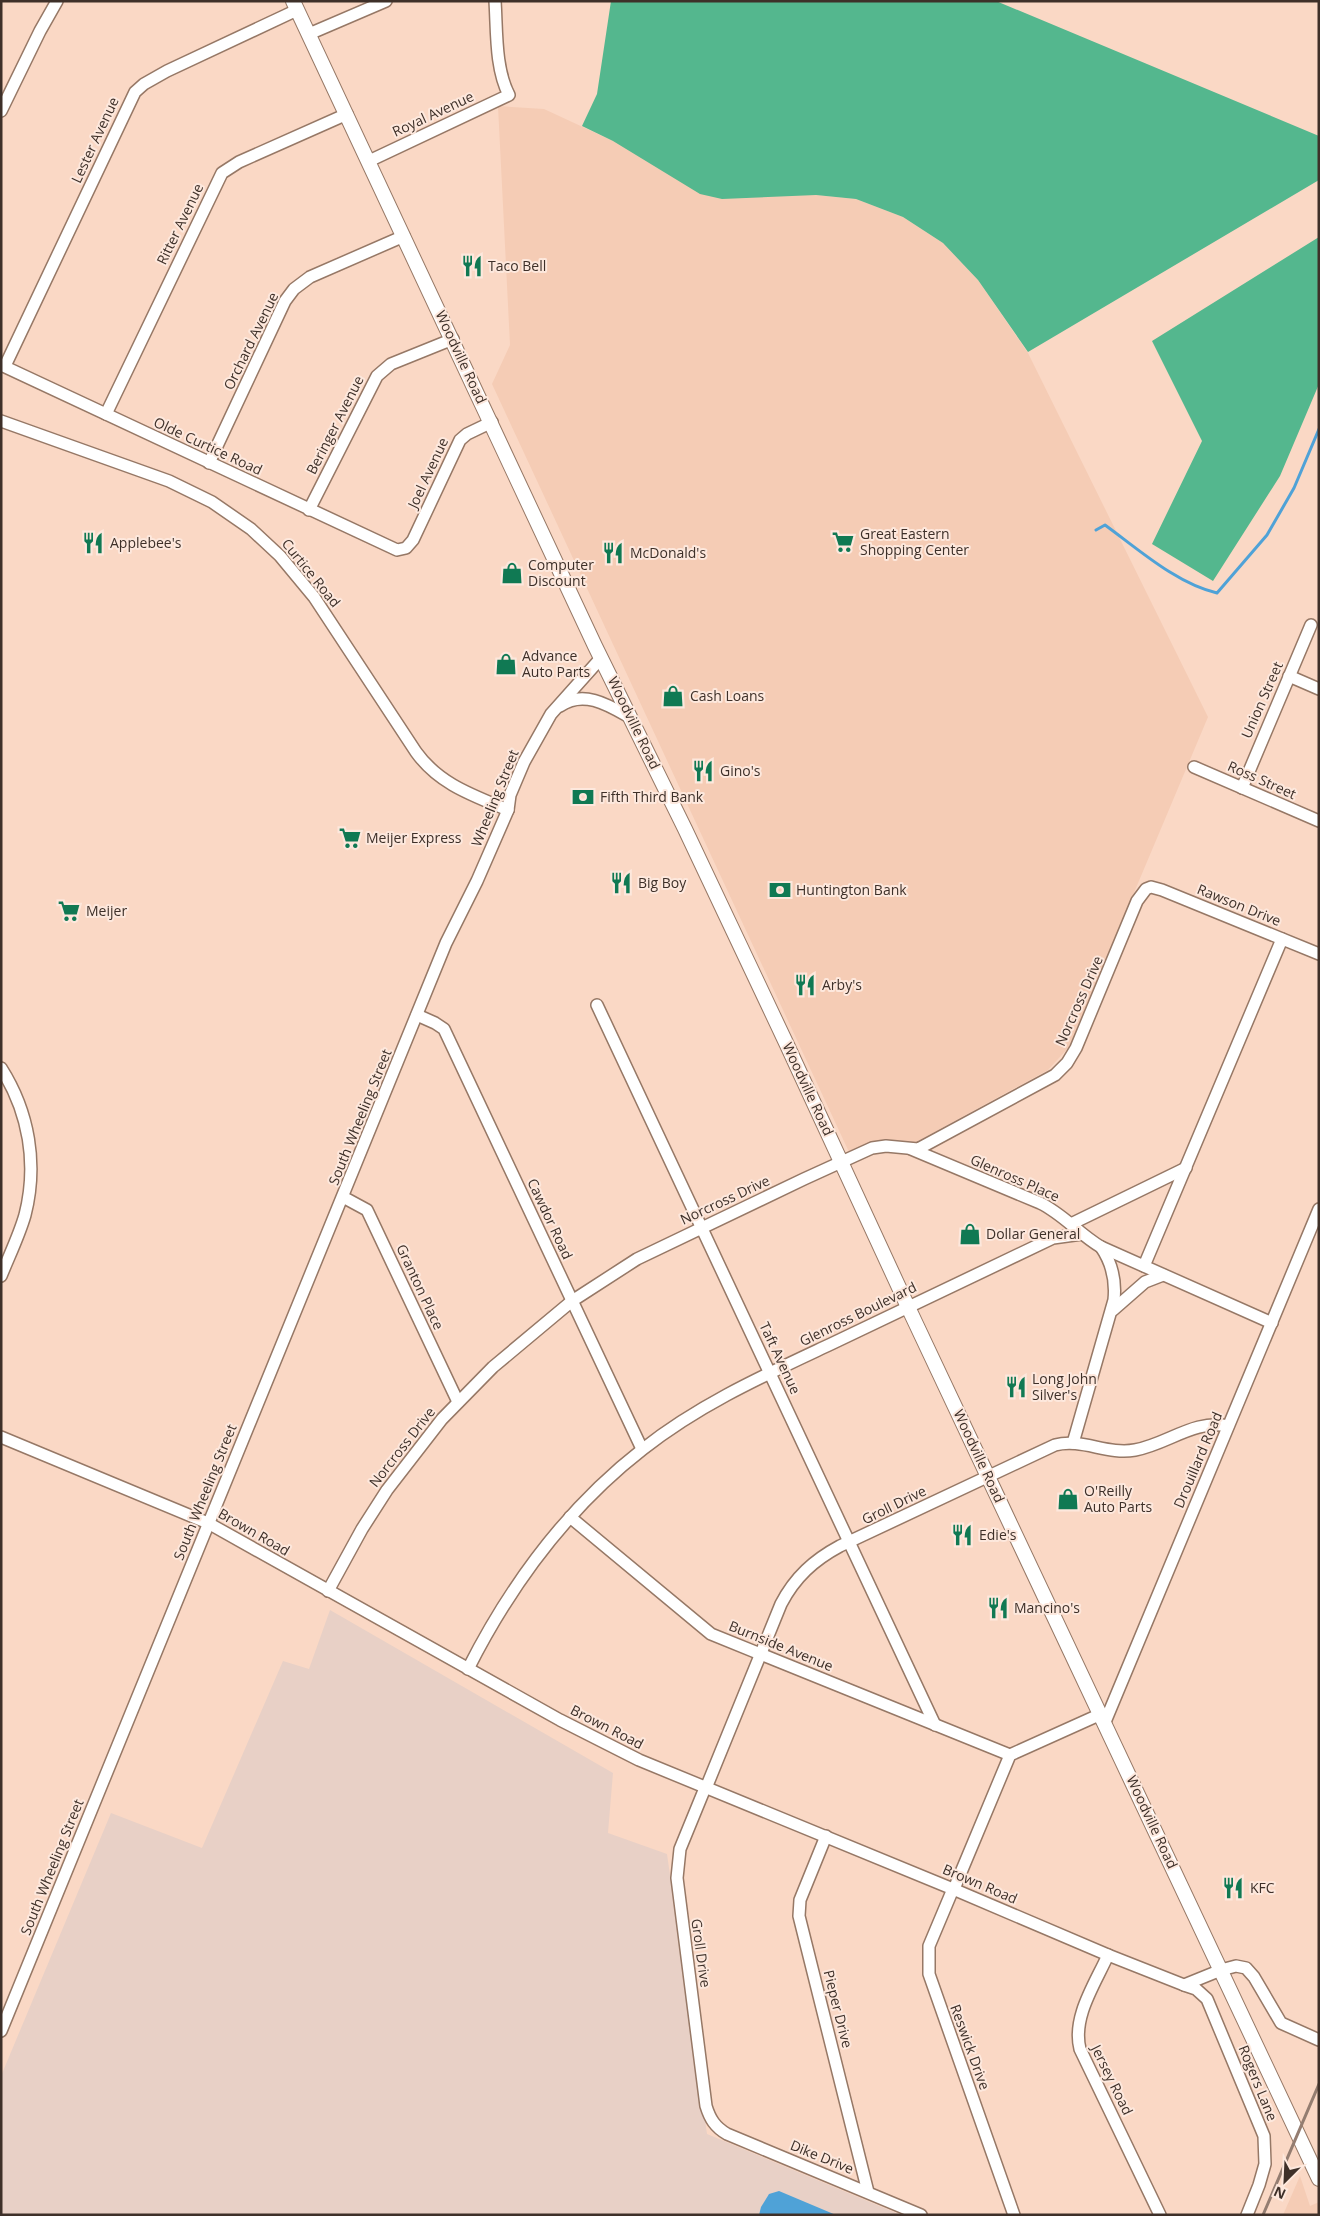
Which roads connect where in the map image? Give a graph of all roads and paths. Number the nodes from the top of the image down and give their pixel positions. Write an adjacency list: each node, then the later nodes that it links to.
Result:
1 (57, 1): 6 (street)
2 (386, 1): 5 (street)
3 (495, 1): 8 (street, Royal Avenue)
4 (295, 6): 5 (main road, Woodville Road); 11 (street, Lester Avenue)
5 (309, 34): 7 (main road, Woodville Road)
6 (1, 111)
7 (346, 114): 8 (main road, Woodville Road); 12 (street, Ritter Avenue)
8 (368, 161): 9 (main road, Woodville Road)
9 (404, 236): 10 (main road, Woodville Road); 15 (street, Orchard Avenue)
10 (453, 339): 14 (main road, Woodville Road); 16 (street, Beringer Avenue)
11 (3, 366): 12 (street, Olde Curtice Road)
12 (106, 414): 15 (street, Olde Curtice Road)
13 (1, 421): 26 (street, Curtice Road)
14 (492, 422): 17 (street, Joel Avenue); 19 (main road, Woodville Road)
15 (209, 463): 16 (street, Olde Curtice Road)
16 (309, 510): 17 (street, Olde Curtice Road)
17 (404, 550)
18 (1311, 624): 20 (street, Union Street)
19 (601, 658): 22 (street, Wheeling Street); 23 (main road, Woodville Road)
20 (1289, 676): 21 (street); 25 (street, Union Street)
21 (1319, 689)
22 (556, 708): 23 (street); 26 (street, Wheeling Street)
23 (631, 718): 36 (main road, Woodville Road)
24 (1194, 767): 25 (street, Ross Street)
25 (1242, 788): 27 (street, Ross Street)
26 (508, 810): 31 (street, Wheeling Street)
27 (1319, 821)
28 (1146, 889): 29 (street, Rawson Drive); 35 (street, Norcross Drive)
29 (1282, 939): 30 (street, Rawson Drive); 37 (street)
30 (1319, 954)
31 (438, 964): 33 (street, South Wheeling Street)
32 (597, 1005): 41 (street, Taft Avenue)
33 (417, 1015): 38 (street, South Wheeling Street); 47 (street, Cawdor Road)
34 (1, 1068): 46 (street)
35 (911, 1149): 36 (street, Norcross Drive); 40 (street, Glenross Place)
36 (841, 1162): 41 (street, Norcross Drive); 48 (main road, Woodville Road)
37 (1186, 1168): 40 (street); 44 (street)
38 (343, 1197): 52 (street, Granton Place); 59 (street, South Wheeling Street)
39 (1319, 1210): 50 (street, Drouillard Road)
40 (1071, 1224): 42 (street)
41 (701, 1228): 47 (street, Norcross Drive); 51 (street, Taft Avenue)
42 (1082, 1234): 43 (street); 48 (street, Glenross Boulevard)
43 (1101, 1247): 44 (street); 49 (street)
44 (1144, 1266): 45 (street)
45 (1164, 1275): 49 (street); 50 (street)
46 (1, 1276)
47 (572, 1301): 52 (street, Norcross Drive); 56 (street, Cawdor Road)
48 (908, 1307): 51 (street, Glenross Boulevard); 57 (main road, Woodville Road)
49 (1112, 1312): 55 (street)
50 (1272, 1323): 53 (street, Drouillard Road)
51 (770, 1373): 56 (street, Glenross Boulevard); 60 (street, Taft Avenue)
52 (458, 1402): 61 (street, Norcross Drive)
53 (1228, 1426): 55 (street, Groll Drive); 64 (street, Drouillard Road)
54 (1, 1438): 59 (street, Brown Road)
55 (1073, 1443): 57 (street, Groll Drive)
56 (642, 1449): 58 (street, Glenross Boulevard)
57 (988, 1476): 60 (street, Groll Drive); 64 (main road, Woodville Road)
58 (570, 1517): 62 (street, Burnside Avenue); 63 (street, Glenross Boulevard)
59 (208, 1523): 61 (street, Brown Road); 73 (street, South Wheeling Street)
60 (850, 1542): 62 (street, Groll Drive); 65 (street, Taft Avenue)
61 (328, 1592): 63 (street, Brown Road)
62 (760, 1653): 65 (street, Burnside Avenue); 67 (street, Groll Drive)
63 (468, 1669): 67 (street, Brown Road)
64 (1103, 1718): 66 (street); 71 (main road, Woodville Road)
65 (936, 1725): 66 (street, Burnside Avenue)
66 (1010, 1756): 69 (street, Reswick Drive)
67 (705, 1788): 68 (street, Brown Road); 75 (street, Groll Drive)
68 (826, 1836): 69 (street, Brown Road); 77 (street, Pieper Drive)
69 (953, 1889): 70 (street, Brown Road); 80 (street, Reswick Drive)
70 (1108, 1955): 72 (street, Brown Road); 81 (street, Jersey Road)
71 (1221, 1970): 72 (street); 74 (street); 76 (main road, Woodville Road)
72 (1184, 1985): 78 (street, Rogers Lane)
73 (1, 2031)
74 (1319, 2040)
75 (714, 2124): 77 (street, Dike Drive)
76 (1319, 2178)
77 (868, 2192): 79 (street, Dike Drive)
78 (1248, 2211)
79 (921, 2215)
80 (1014, 2215)
81 (1160, 2215)

